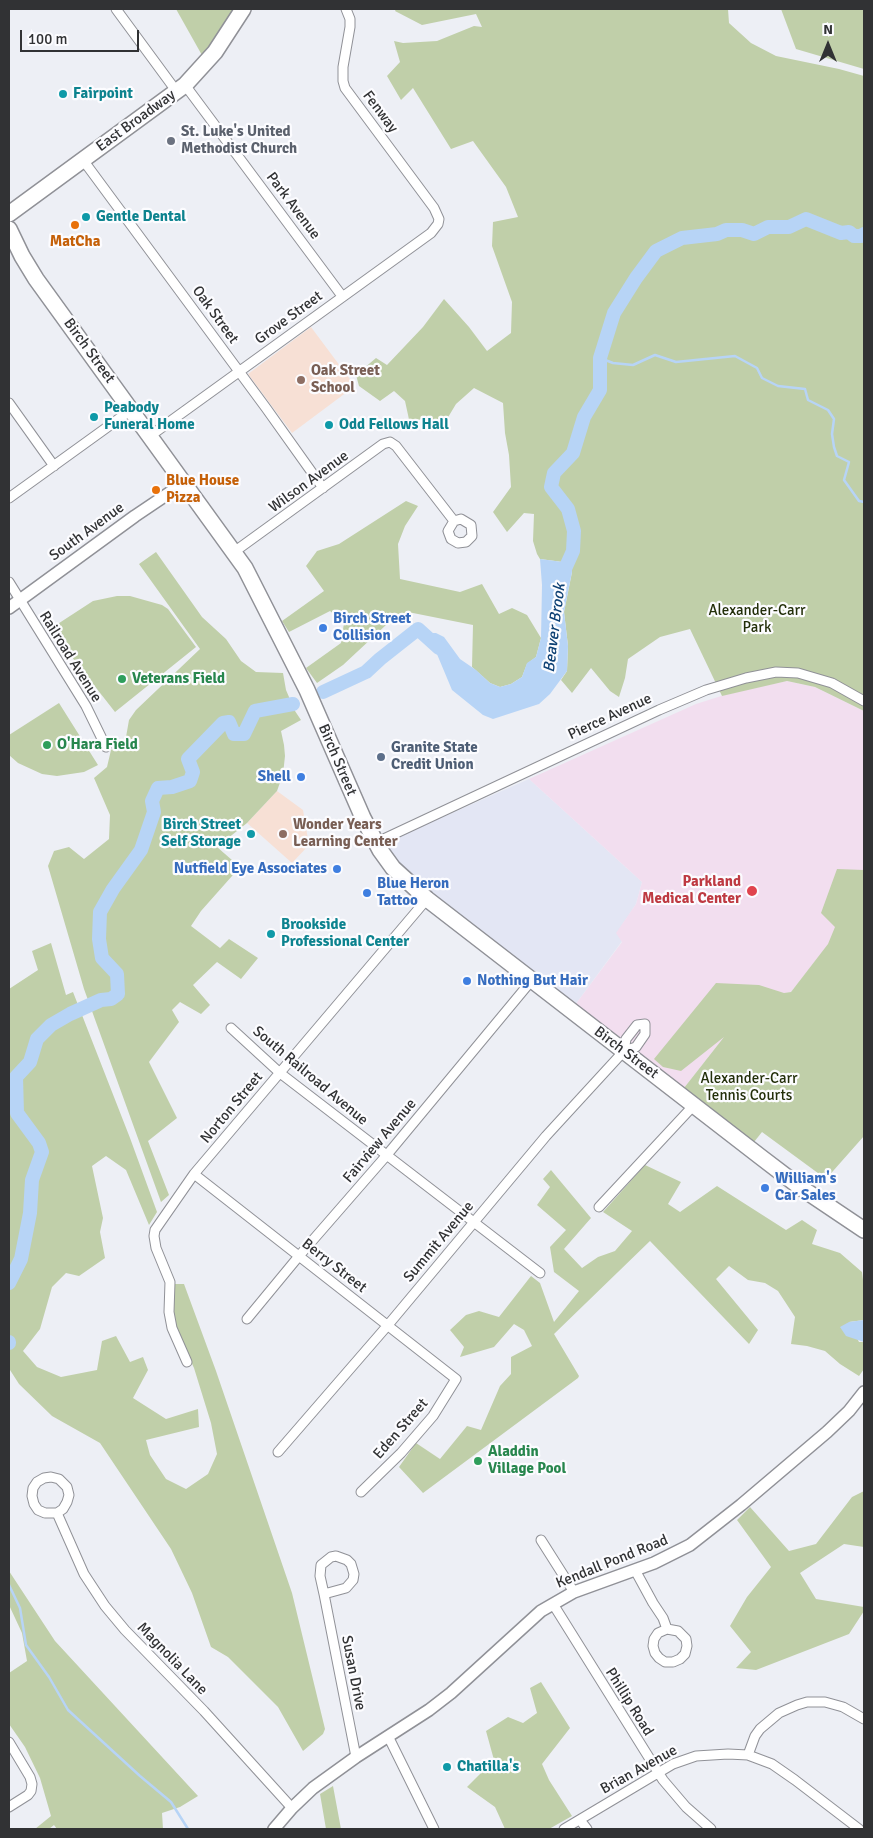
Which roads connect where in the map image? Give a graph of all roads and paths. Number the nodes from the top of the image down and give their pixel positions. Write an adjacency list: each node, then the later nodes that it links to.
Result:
1 (116, 9): 4 (street, Park Avenue)
2 (243, 9): 4 (main road, East Broadway)
3 (346, 9): 7 (street, Fenway)
4 (181, 88): 5 (main road, East Broadway); 9 (street, Park Avenue)
5 (83, 160): 6 (main road, East Broadway); 10 (street, Oak Street)
6 (9, 214)
7 (439, 219): 9 (street, Grove Street)
8 (9, 229): 12 (main road, Birch Street)
9 (342, 296): 10 (street, Grove Street)
10 (240, 372): 13 (street, Grove Street); 16 (street, Oak Street)
11 (9, 403): 14 (street)
12 (131, 410): 13 (main road, Birch Street); 14 (street)
13 (150, 436): 15 (main road, Birch Street)
14 (54, 466): 17 (street)
15 (184, 483): 19 (main road, Birch Street); 21 (street, South Avenue)
16 (323, 488): 18 (street, Wilson Avenue); 19 (street, Wilson Avenue)
17 (9, 498)
18 (454, 521)
19 (234, 552): 25 (main road, Birch Street)
20 (9, 582): 21 (street, Railroad Avenue)
21 (20, 600): 22 (street, South Avenue); 24 (street, Railroad Avenue)
22 (9, 608)
23 (864, 701): 25 (street, Pierce Avenue)
24 (106, 746)
25 (376, 842): 26 (main road, Birch Street)
26 (427, 900): 27 (main road, Birch Street); 30 (street, Norton Street)
27 (532, 980): 29 (main road, Birch Street); 32 (street, Fairview Avenue)
28 (231, 1028): 30 (street, South Railroad Avenue)
29 (624, 1051): 31 (main road, Birch Street); 35 (street, Summit Avenue)
30 (280, 1073): 32 (street, South Railroad Avenue); 33 (street, Norton Street)
31 (694, 1105): 34 (street); 36 (main road, Birch Street)
32 (386, 1156): 35 (street, South Railroad Avenue); 37 (street, Fairview Avenue)
33 (194, 1174): 37 (street, Berry Street); 41 (street, Norton Street)
34 (599, 1207)
35 (473, 1222): 38 (street, South Railroad Avenue); 40 (street, Summit Avenue)
36 (864, 1230)
37 (299, 1256): 39 (street, Fairview Avenue); 40 (street, Berry Street)
38 (540, 1273)
39 (247, 1319)
40 (388, 1326): 42 (street, Berry Street); 44 (street, Summit Avenue)
41 (187, 1362)
42 (456, 1379): 45 (street, Eden Street)
43 (864, 1392): 48 (street, Kendall Pond Road)
44 (278, 1452)
45 (361, 1492)
46 (57, 1513): 46 (street); 60 (street, Magnolia Lane)
47 (541, 1540): 49 (street)
48 (635, 1570): 49 (street, Kendall Pond Road); 52 (street)
49 (574, 1592): 51 (street, Kendall Pond Road)
50 (324, 1594): 50 (street, Susan Drive); 57 (street, Susan Drive)
51 (553, 1604): 54 (street, Kendall Pond Road); 58 (street, Phillip Road)
52 (667, 1629)
53 (864, 1718): 56 (street)
54 (388, 1736): 57 (street, Kendall Pond Road); 63 (street)
55 (9, 1742): 59 (street)
56 (748, 1755): 58 (street, Brian Avenue); 67 (street, Brian Avenue)
57 (356, 1757): 60 (street, Kendall Pond Road)
58 (657, 1772): 61 (street, Brian Avenue); 66 (street, Phillip Road)
59 (9, 1807)
60 (292, 1808): 62 (street, Kendall Pond Road)
61 (580, 1820): 64 (street, Brian Avenue); 65 (street)
62 (274, 1829)
63 (434, 1829)
64 (564, 1829)
65 (587, 1829)
66 (711, 1829)
67 (860, 1829)

